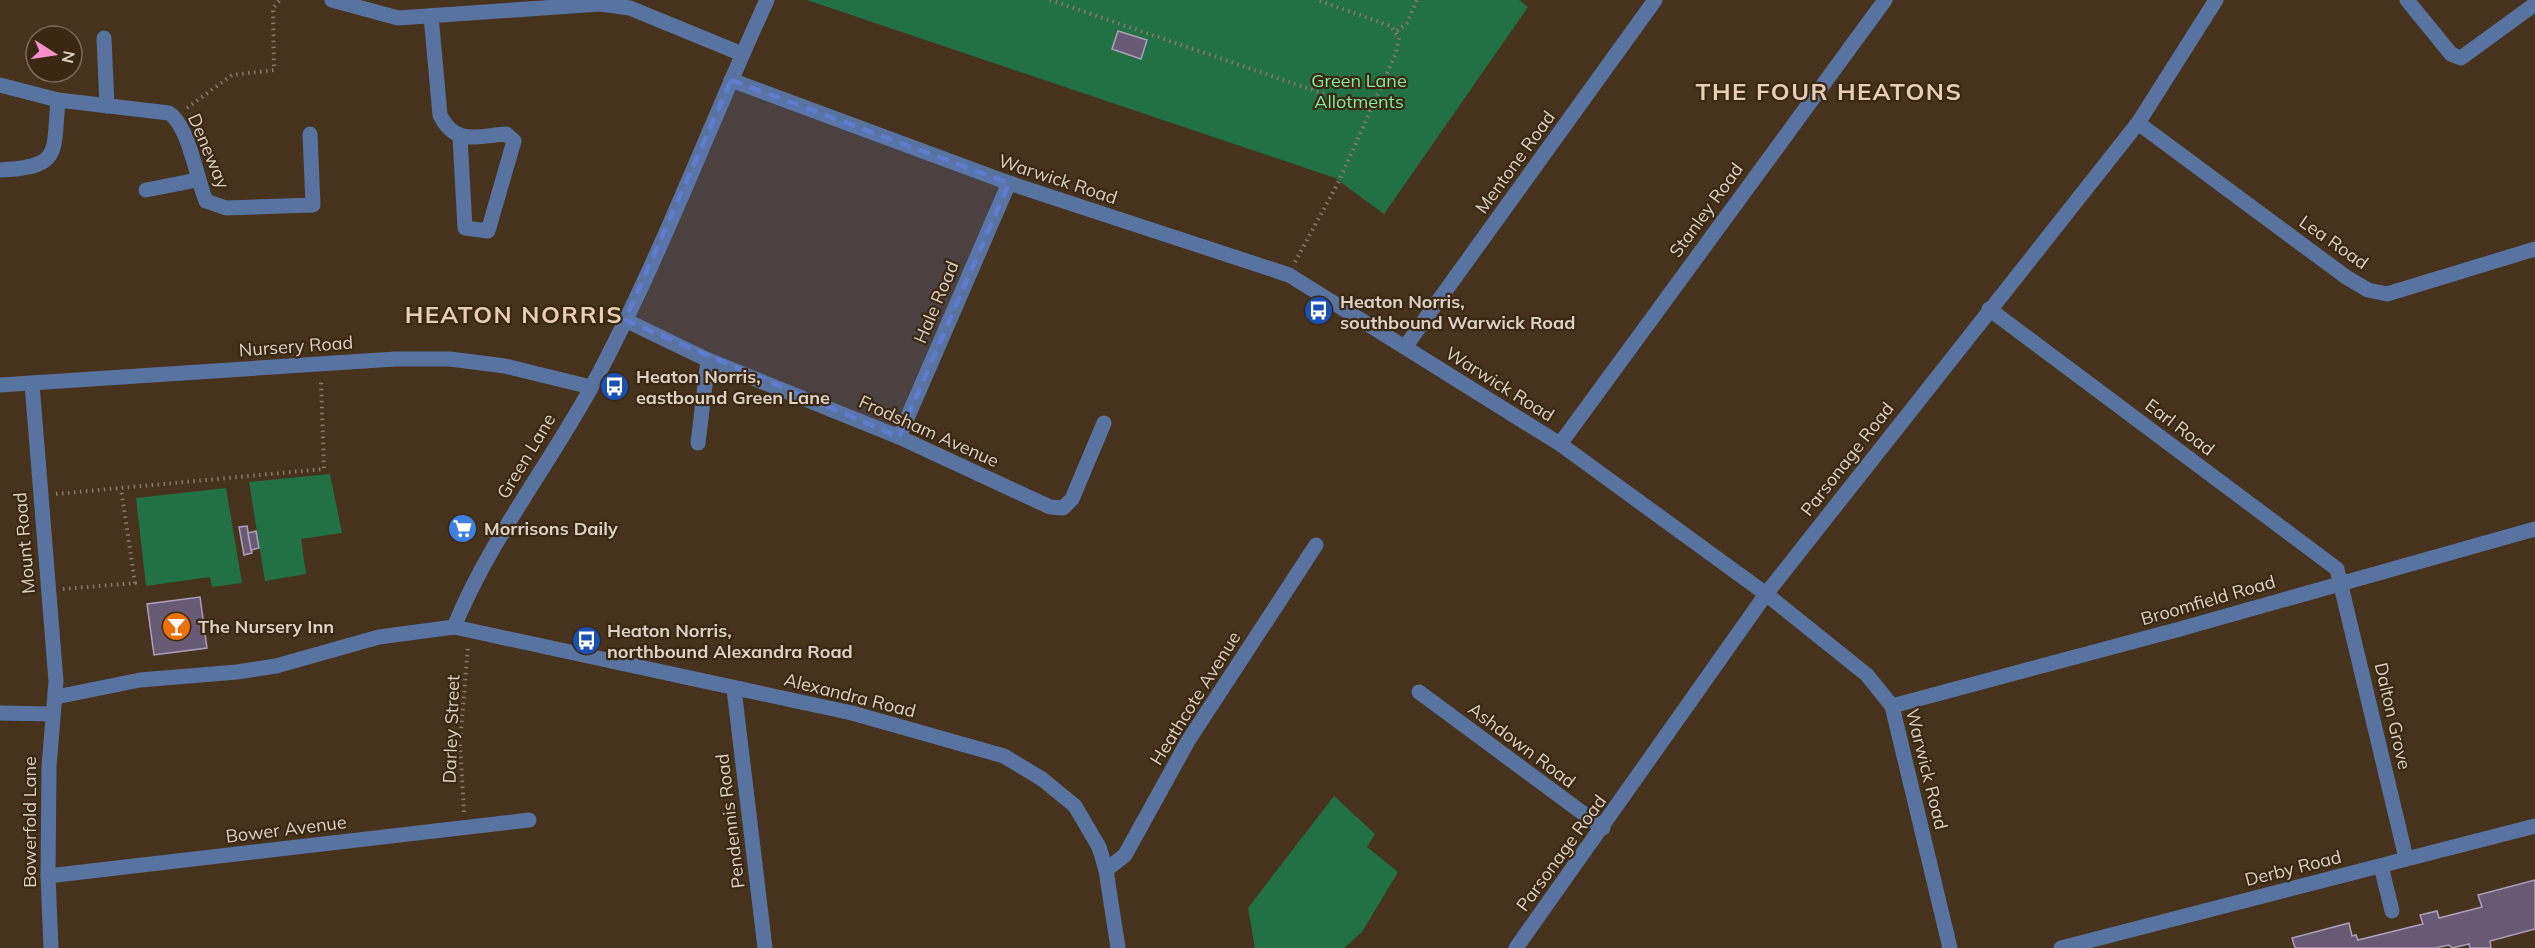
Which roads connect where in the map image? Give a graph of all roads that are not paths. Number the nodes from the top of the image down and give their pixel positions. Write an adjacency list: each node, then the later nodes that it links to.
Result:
1 (332, 0): 9 (street)
2 (767, 0): 11 (street, Green Lane)
3 (1655, 0): 26 (street, Mentone Road)
4 (1885, 0): 34 (street, Stanley Road)
5 (2216, 0): 16 (street, Parsonage Road)
6 (2407, 0): 8 (street)
7 (600, 2): 9 (street); 11 (street)
8 (2535, 4)
9 (430, 15): 18 (street)
10 (104, 38): 15 (street)
11 (742, 54): 12 (street, Green Lane)
12 (731, 81): 21 (street, Warwick Road); 25 (street, Green Lane)
13 (0, 85): 14 (street, Deneway)
14 (58, 100): 15 (street, Deneway); 19 (street)
15 (107, 106): 20 (street, Deneway)
16 (2138, 123): 23 (street, Lea Road); 24 (street, Parsonage Road)
17 (310, 134): 20 (street, Deneway)
18 (460, 137): 18 (street)
19 (0, 170)
20 (197, 180): 22 (street)
21 (1009, 183): 26 (street, Warwick Road); 32 (street, Hale Road)
22 (146, 190)
23 (2535, 249)
24 (1989, 309): 37 (street, Earl Road); 38 (street, Parsonage Road)
25 (625, 320): 27 (street, Frodsham Avenue); 30 (street, Green Lane)
26 (1405, 347): 34 (street, Warwick Road)
27 (708, 360): 32 (street, Frodsham Avenue); 33 (street)
28 (32, 384): 29 (street, Nursery Road); 30 (street, Nursery Road); 42 (street, Mount Road)
29 (0, 385)
30 (591, 387): 39 (street, Green Lane)
31 (1104, 423): 32 (street, Frodsham Avenue)
32 (899, 437)
33 (698, 443)
34 (1560, 444): 38 (street, Warwick Road)
35 (2535, 529): 37 (street, Broomfield Road)
36 (1316, 545): 51 (street, Heathcote Avenue)
37 (2341, 582): 43 (street, Broomfield Road); 49 (street, Dalton Grove)
38 (1766, 594): 43 (street, Warwick Road); 48 (street, Parsonage Road)
39 (462, 629): 40 (street, Alexandra Road); 42 (street)
40 (734, 688): 51 (street, Alexandra Road); 55 (street, Pendennis Road)
41 (1419, 692): 48 (street, Ashdown Road)
42 (56, 698): 45 (street, Bowerfold Lane)
43 (1892, 706): 58 (street, Warwick Road)
44 (0, 713): 45 (street)
45 (52, 714): 52 (street, Bowerfold Lane)
46 (529, 820): 52 (street, Bower Avenue)
47 (2535, 826): 49 (street, Derby Road)
48 (1603, 828): 57 (street, Parsonage Road)
49 (2406, 858): 50 (street, Derby Road)
50 (2381, 866): 53 (street); 59 (street, Derby Road)
51 (1106, 870): 56 (street, Alexandra Road)
52 (48, 876): 54 (street, Bowerfold Lane)
53 (2392, 912)
54 (51, 948)
55 (765, 948)
56 (1118, 948)
57 (1516, 948)
58 (1950, 948)
59 (2061, 948)

